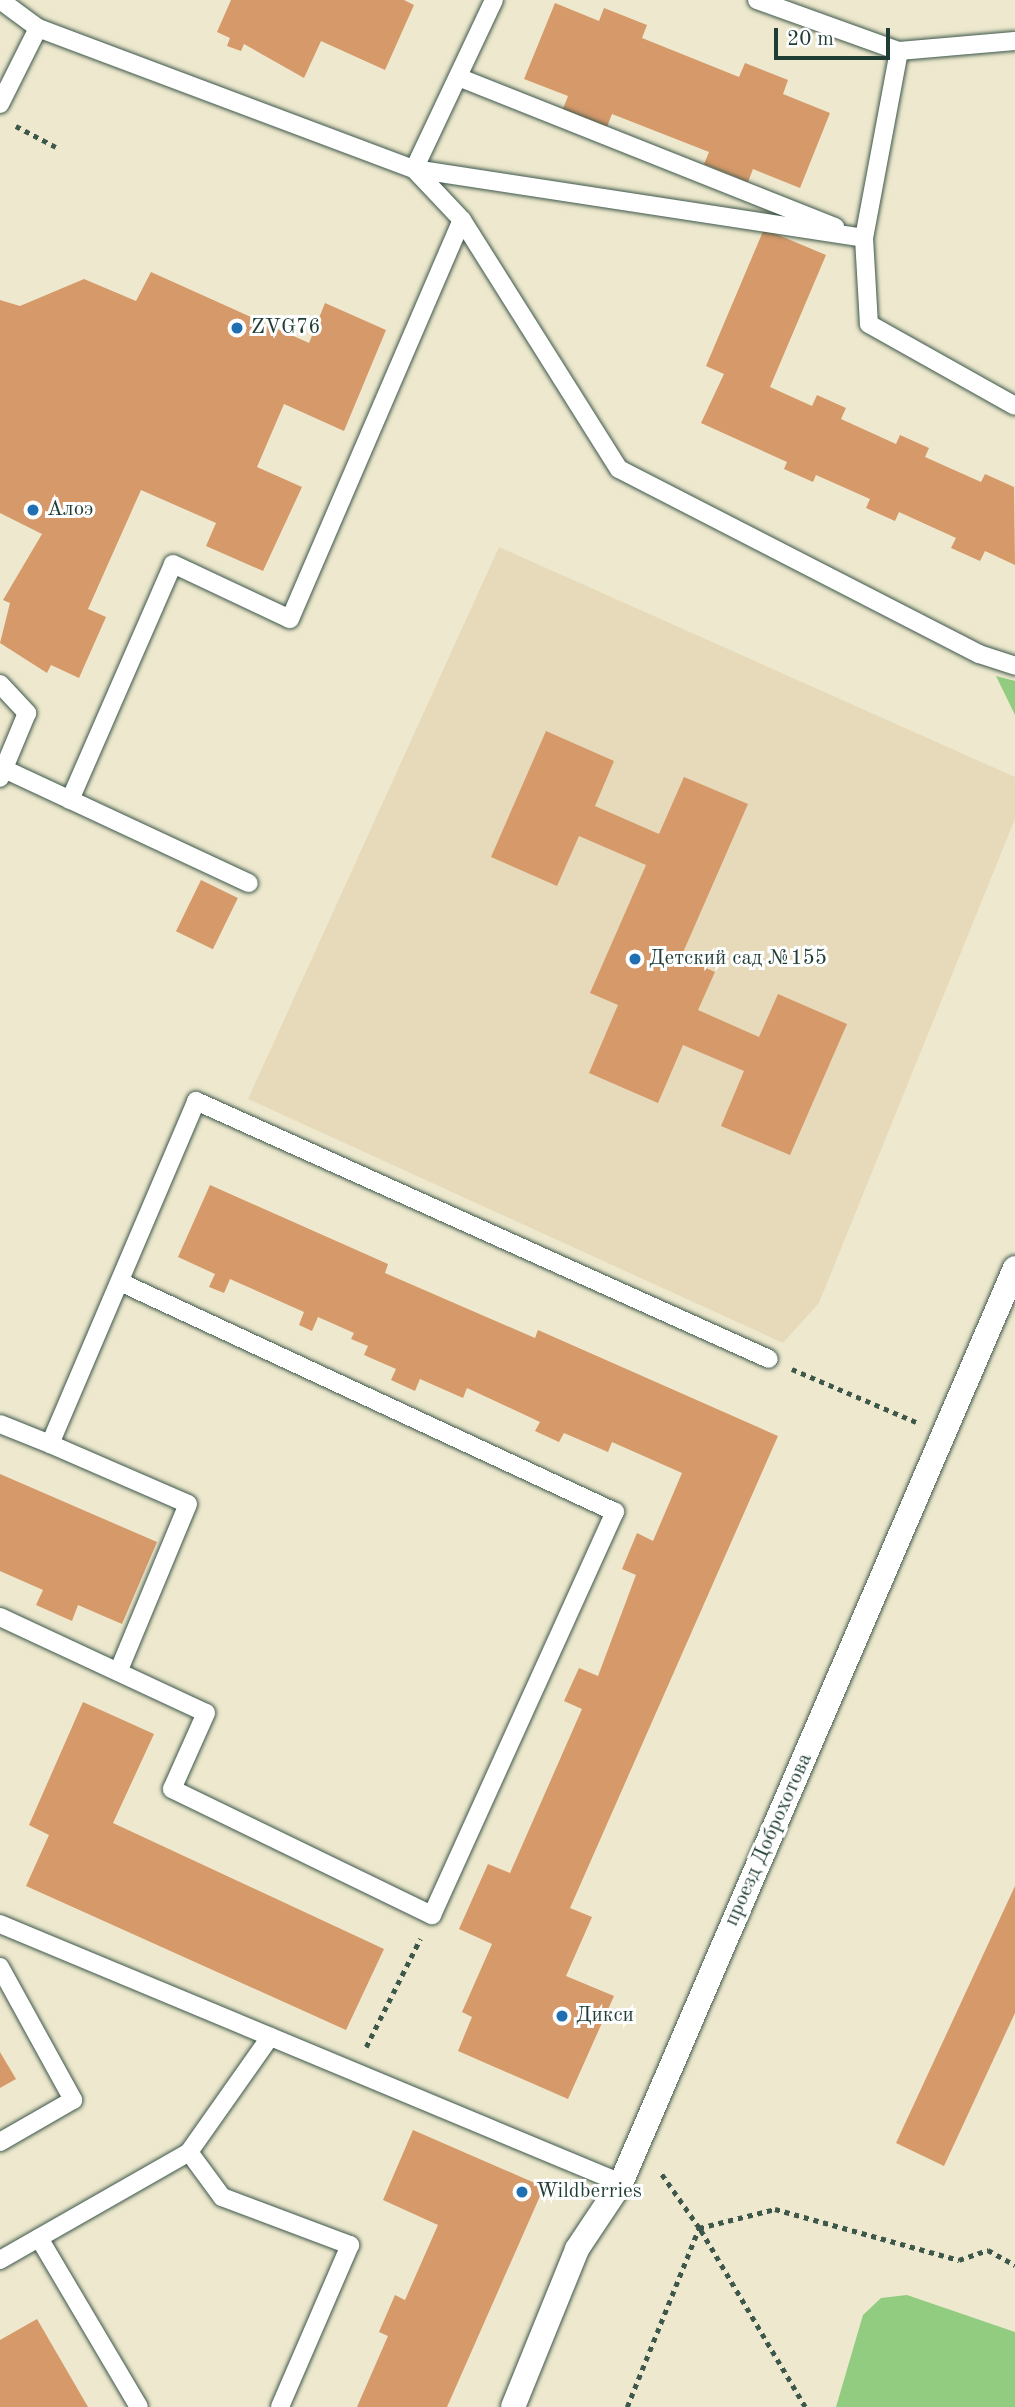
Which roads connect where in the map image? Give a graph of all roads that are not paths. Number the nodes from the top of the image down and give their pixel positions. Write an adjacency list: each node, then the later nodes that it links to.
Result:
1 (0, 0): 4 (lane)
2 (494, 0): 7 (lane)
3 (757, 0): 6 (lane)
4 (38, 28): 8 (lane); 9 (lane)
5 (1015, 41): 6 (lane)
6 (899, 51): 11 (lane)
7 (458, 77): 9 (lane); 11 (lane)
8 (0, 104)
9 (414, 169): 10 (lane); 11 (lane)
10 (462, 220): 13 (lane); 16 (lane)
11 (864, 238): 12 (lane)
12 (1015, 406)
13 (1015, 666)
14 (0, 684): 15 (lane)
15 (2, 773): 16 (lane)
16 (70, 800): 17 (lane)
17 (249, 883)
18 (1015, 1268): 30 (street, проезд Доброхотова)
19 (122, 1283): 20 (lane); 22 (lane); 24 (lane)
20 (769, 1359)
21 (0, 1424): 22 (lane)
22 (50, 1444): 24 (lane)
23 (0, 1617): 24 (lane)
24 (119, 1670)
25 (0, 1924): 27 (lane)
26 (0, 1967): 28 (lane)
27 (270, 2037): 29 (lane); 30 (lane)
28 (0, 2142)
29 (189, 2152): 31 (lane); 34 (lane)
30 (621, 2183): 35 (street, проезд Доброхотова)
31 (39, 2238): 32 (lane); 33 (lane)
32 (0, 2260)
33 (139, 2407)
34 (279, 2407)
35 (513, 2407)

